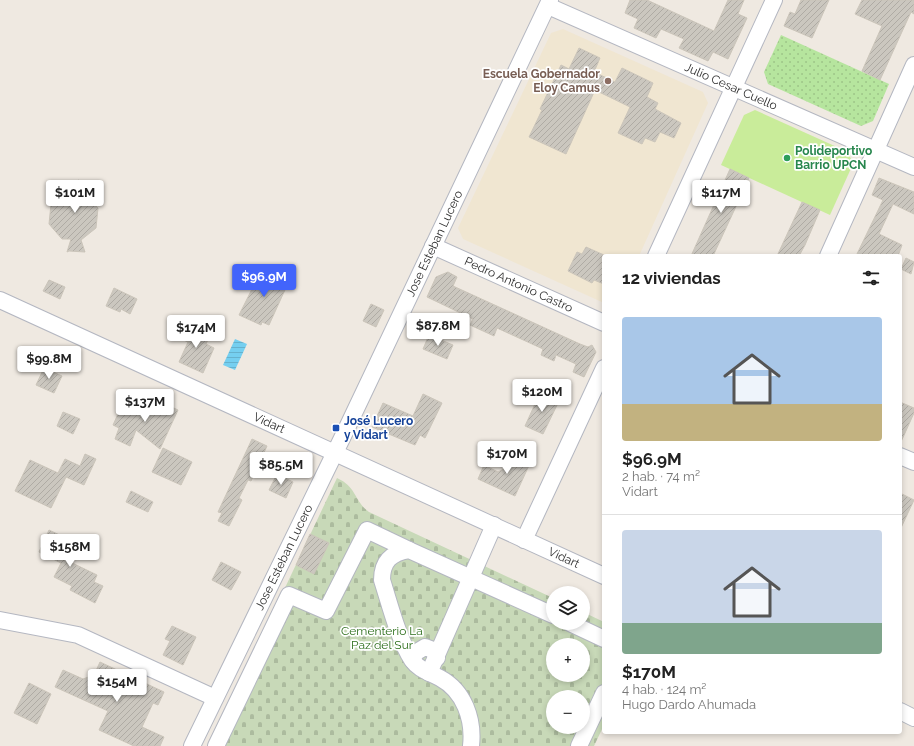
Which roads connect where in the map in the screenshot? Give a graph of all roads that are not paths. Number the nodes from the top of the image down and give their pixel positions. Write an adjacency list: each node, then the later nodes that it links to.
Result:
1 (774, 0): 4 (street)
2 (549, 3): 4 (street, Julio Cesar Cuello); 7 (street, Jose Esteban Lucero)
3 (914, 65): 5 (street)
4 (734, 88): 5 (street, Julio Cesar Cuello); 8 (street)
5 (876, 150): 6 (street, Julio Cesar Cuello); 9 (street)
6 (914, 167)
7 (433, 246): 11 (street, Pedro Antonio Castro); 13 (street, Jose Esteban Lucero)
8 (657, 254)
9 (829, 254)
10 (0, 300): 13 (street, Vidart)
11 (602, 322)
12 (602, 372): 17 (street)
13 (335, 453): 16 (street, Vidart); 29 (street, Jose Esteban Lucero)
14 (902, 457): 15 (street)
15 (914, 462)
16 (494, 526): 17 (street, Vidart); 20 (street)
17 (524, 540): 19 (street, Vidart)
18 (409, 550): 20 (street); 26 (street); 33 (street)
19 (602, 575)
20 (471, 578): 21 (street); 25 (street)
21 (546, 612)
22 (0, 620): 29 (street)
23 (585, 630): 24 (street)
24 (602, 638)
25 (437, 658): 26 (street); 27 (street)
26 (413, 661): 27 (street)
27 (429, 674): 34 (street)
28 (602, 697): 35 (street)
29 (215, 698): 32 (street, Jose Esteban Lucero)
30 (902, 712): 31 (street)
31 (914, 718)
32 (192, 746)
33 (216, 746)
34 (471, 746)
35 (579, 746)

